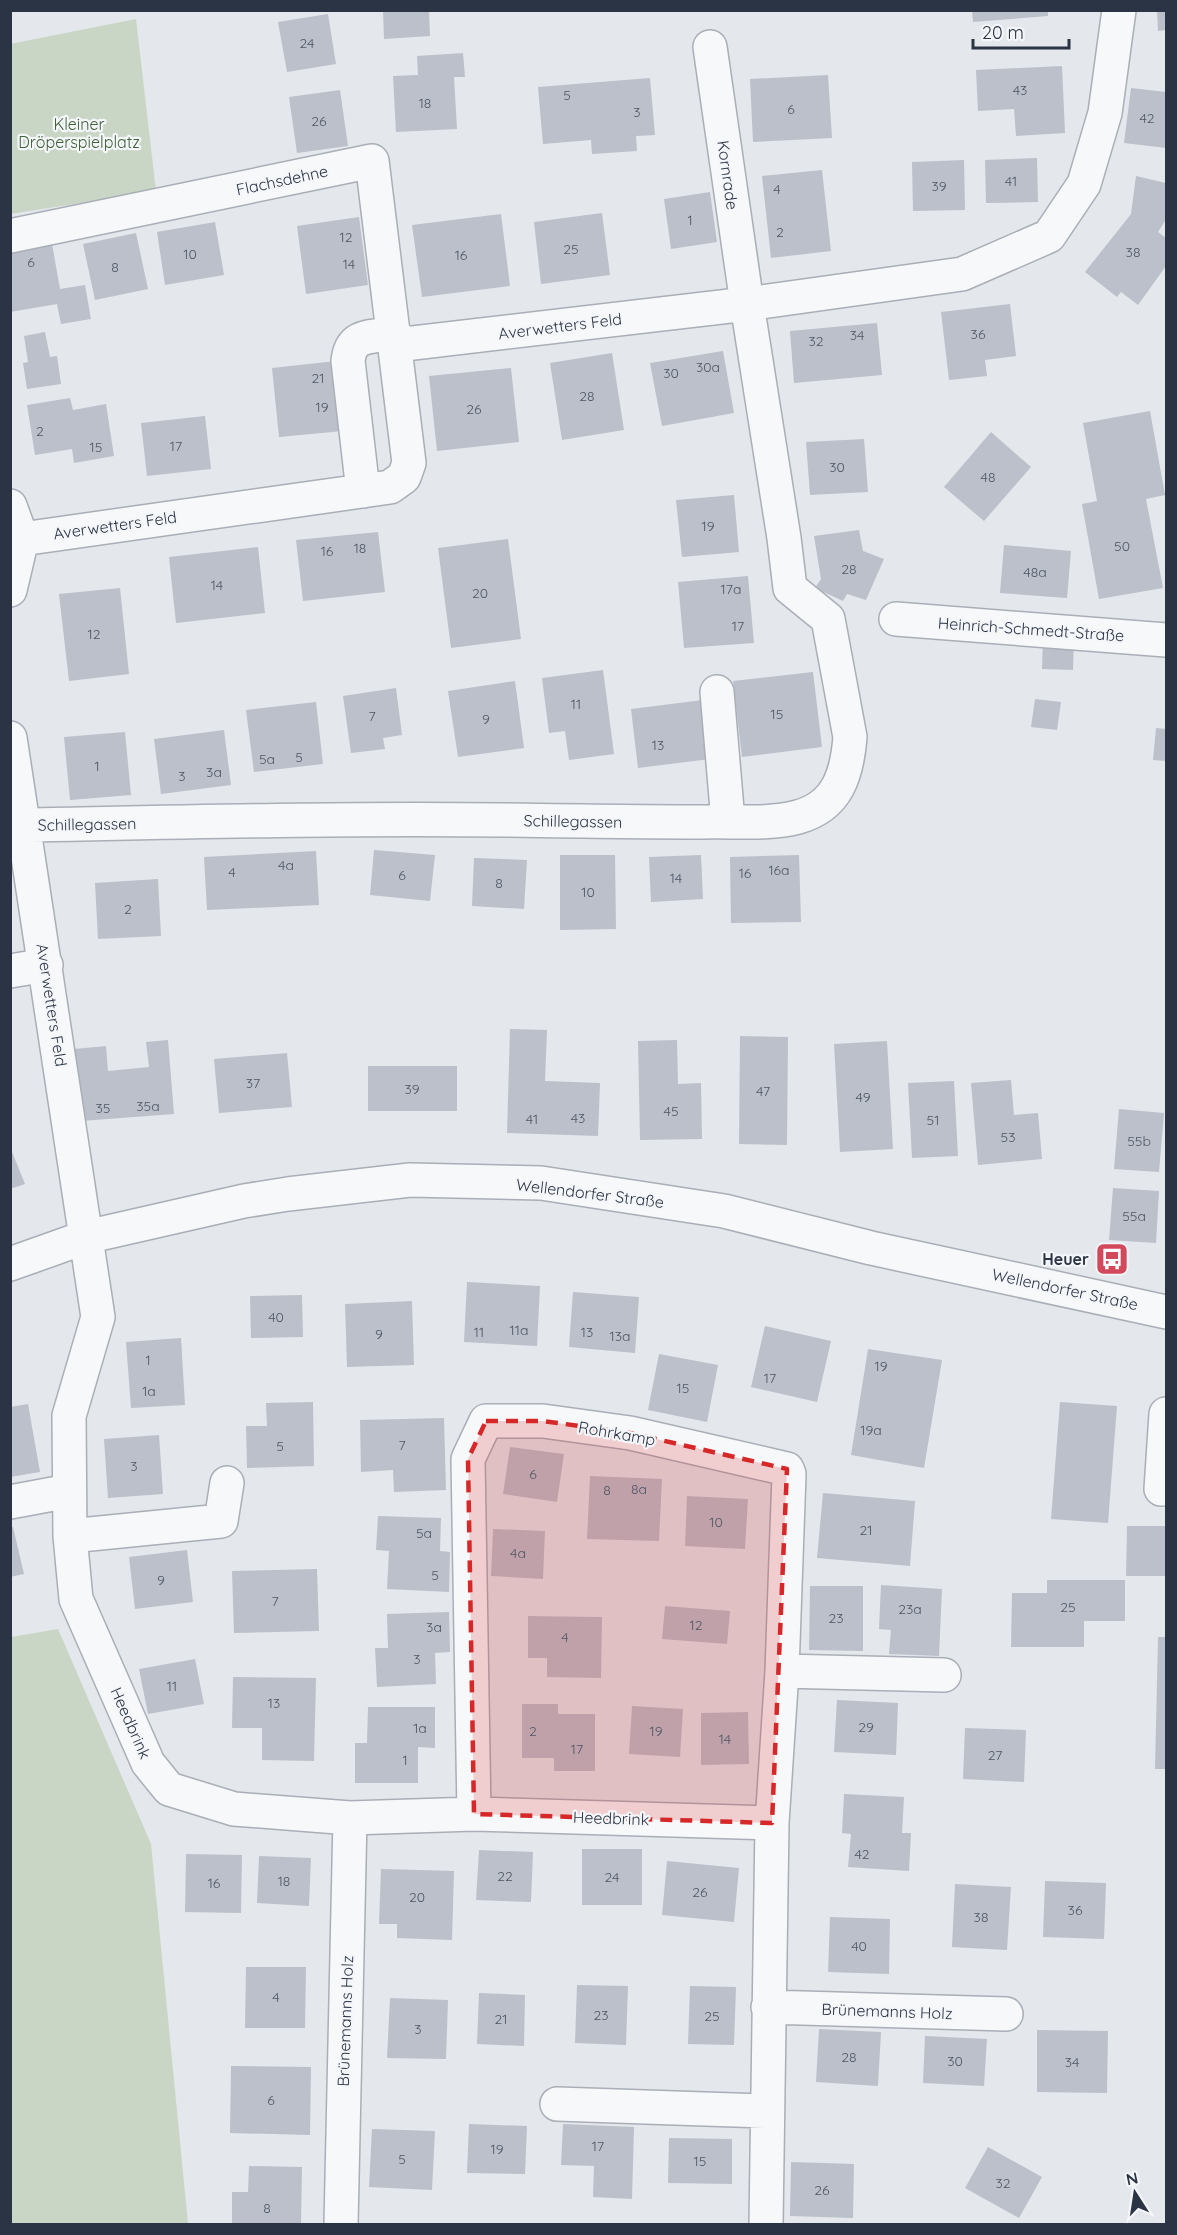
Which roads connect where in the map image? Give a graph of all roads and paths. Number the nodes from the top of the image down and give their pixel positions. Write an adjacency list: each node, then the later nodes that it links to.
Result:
1 (1119, 10): 4 (street, Averwetters Feld)
2 (710, 47): 4 (street, Kornrade)
3 (10, 236): 5 (street, Flachsdehne)
4 (747, 304): 5 (street, Averwetters Feld); 8 (street, Kornrade)
5 (395, 339): 6 (street, Averwetters Feld); 6 (street)
6 (363, 491): 9 (street, Averwetters Feld)
7 (10, 506): 9 (street)
8 (784, 538): 15 (street, Schillegassen)
9 (22, 539): 10 (street)
10 (10, 590)
11 (896, 619): 12 (street, Heinrich-Schmedt-Straße)
12 (1167, 640)
13 (717, 692): 15 (street)
14 (10, 738): 16 (street, Averwetters Feld)
15 (728, 822): 16 (street, Schillegassen)
16 (24, 825): 17 (street, Averwetters Feld)
17 (46, 965): 18 (street); 19 (street, Averwetters Feld)
18 (10, 971)
19 (86, 1238): 20 (street, Wellendorfer Straße); 21 (street, Wellendorfer Straße); 25 (street, Heedbrink)
20 (10, 1263)
21 (1167, 1312)
22 (1167, 1414): 24 (street)
23 (227, 1483): 27 (street)
24 (1161, 1489)
25 (69, 1491): 26 (street); 27 (street, Heedbrink)
26 (10, 1502)
27 (70, 1536): 31 (street, Heedbrink)
28 (782, 1671): 29 (street); 30 (street, Rohrkamp); 32 (street, Rohrkamp)
29 (944, 1675)
30 (474, 1814): 31 (street, Heedbrink); 32 (street, Heedbrink)
31 (350, 1818): 37 (street, Brünemanns Holz)
32 (772, 1823): 33 (street)
33 (768, 2007): 34 (street, Brünemanns Holz); 36 (street)
34 (1006, 2014)
35 (557, 2104): 36 (street)
36 (766, 2111): 38 (street)
37 (341, 2224)
38 (766, 2224)

